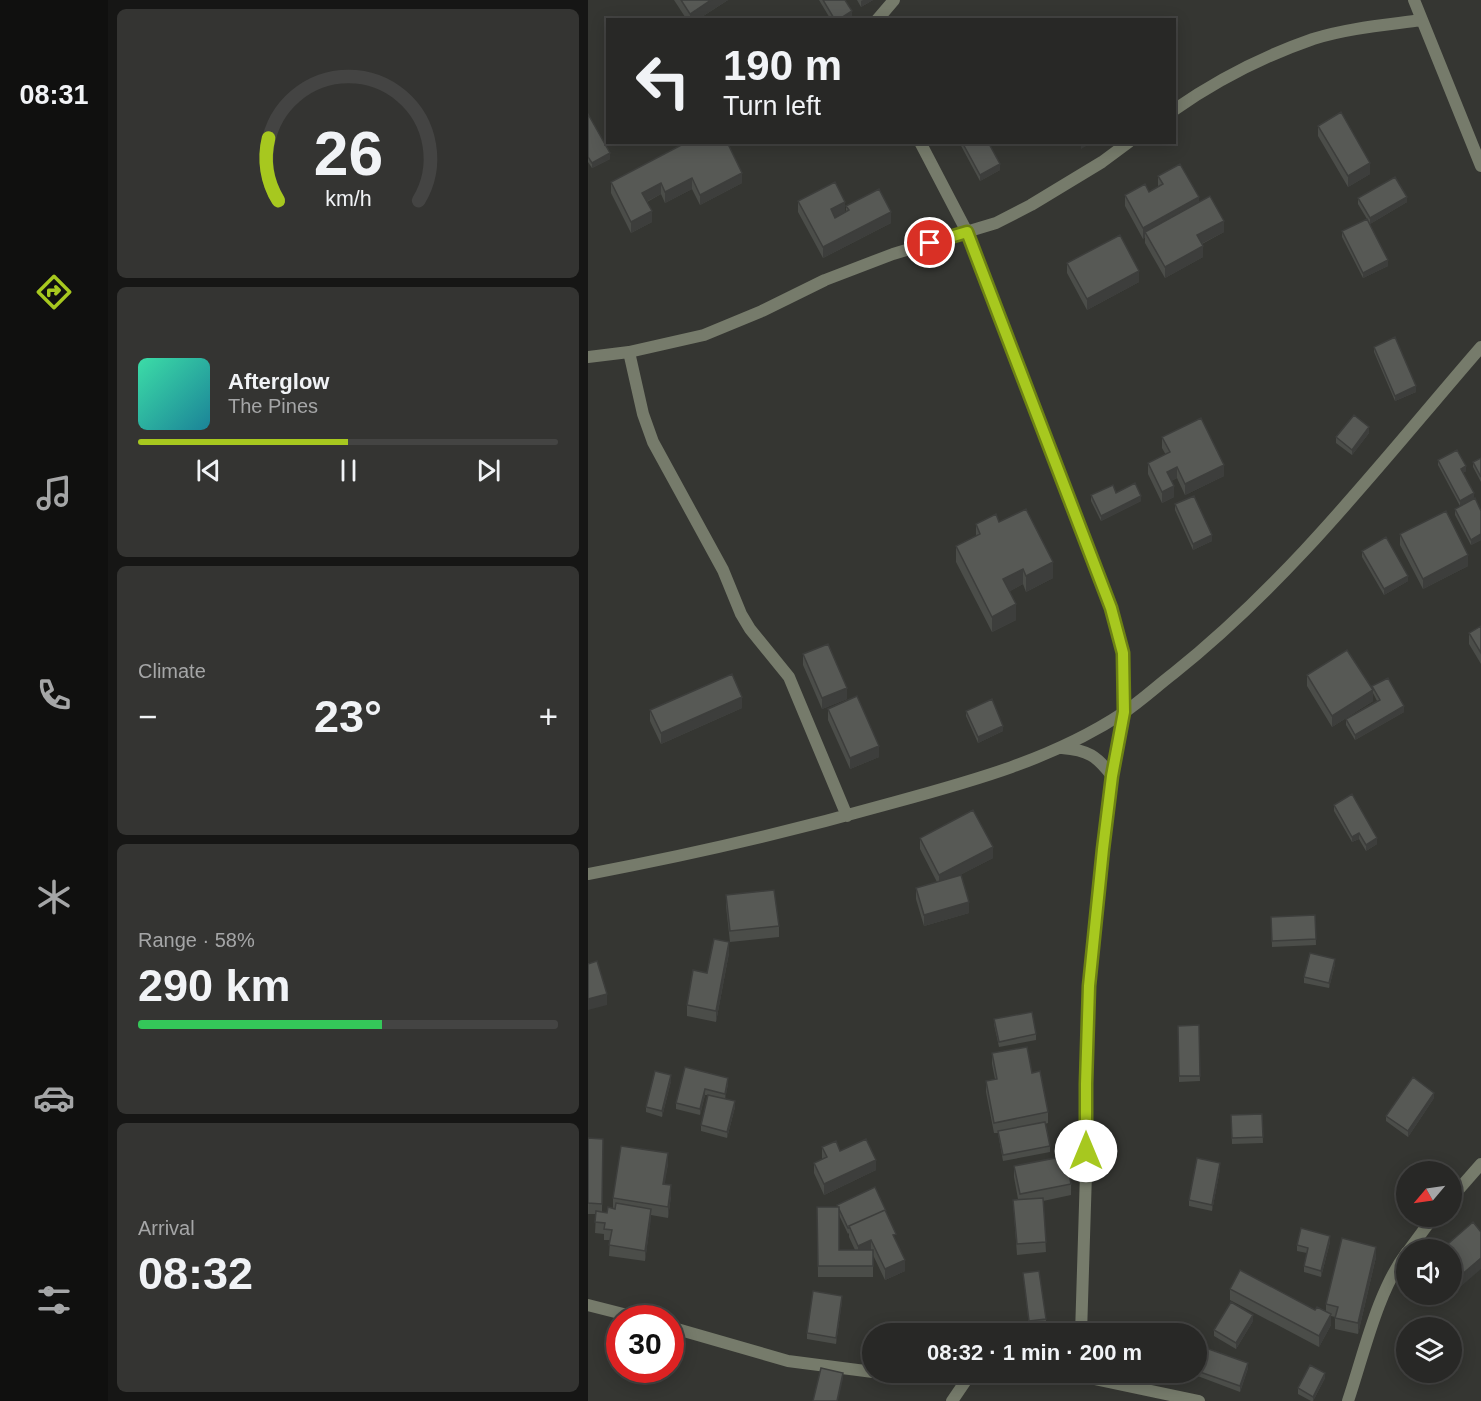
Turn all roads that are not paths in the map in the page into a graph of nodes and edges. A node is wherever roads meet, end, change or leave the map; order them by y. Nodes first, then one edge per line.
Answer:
1 (894, 0) edge
2 (1414, 0) edge
3 (879, 18) edge
4 (1422, 20) junction
5 (1176, 109) edge
6 (921, 144) edge
7 (1126, 144) edge
8 (1481, 166) edge
9 (967, 232) junction
10 (1481, 347) edge
11 (629, 352) junction
12 (588, 357) edge
13 (1124, 712) junction
14 (1061, 748) junction
15 (1112, 776) junction
16 (847, 816) junction
17 (588, 874) edge
18 (1481, 1164) edge
19 (1462, 1186) edge
20 (1396, 1268) edge
21 (588, 1305) edge
22 (606, 1310) edge
23 (1082, 1323) edge
24 (684, 1331) edge
25 (862, 1371) edge
26 (964, 1383) edge
27 (1120, 1383) edge
28 (952, 1401) edge
29 (1199, 1401) edge
30 (1348, 1401) edge

1 - 3 street
2 - 4 street
4 - 5 street
4 - 8 street
6 - 9 street
7 - 9 street
9 - 11 street
9 - 13 street
10 - 13 street
11 - 12 street
11 - 16 street
13 - 14 street
13 - 15 street
14 - 15 street
14 - 16 street
15 - 23 street
16 - 17 street
18 - 19 street
20 - 30 street
21 - 22 street
24 - 25 street
26 - 28 street
27 - 29 street

